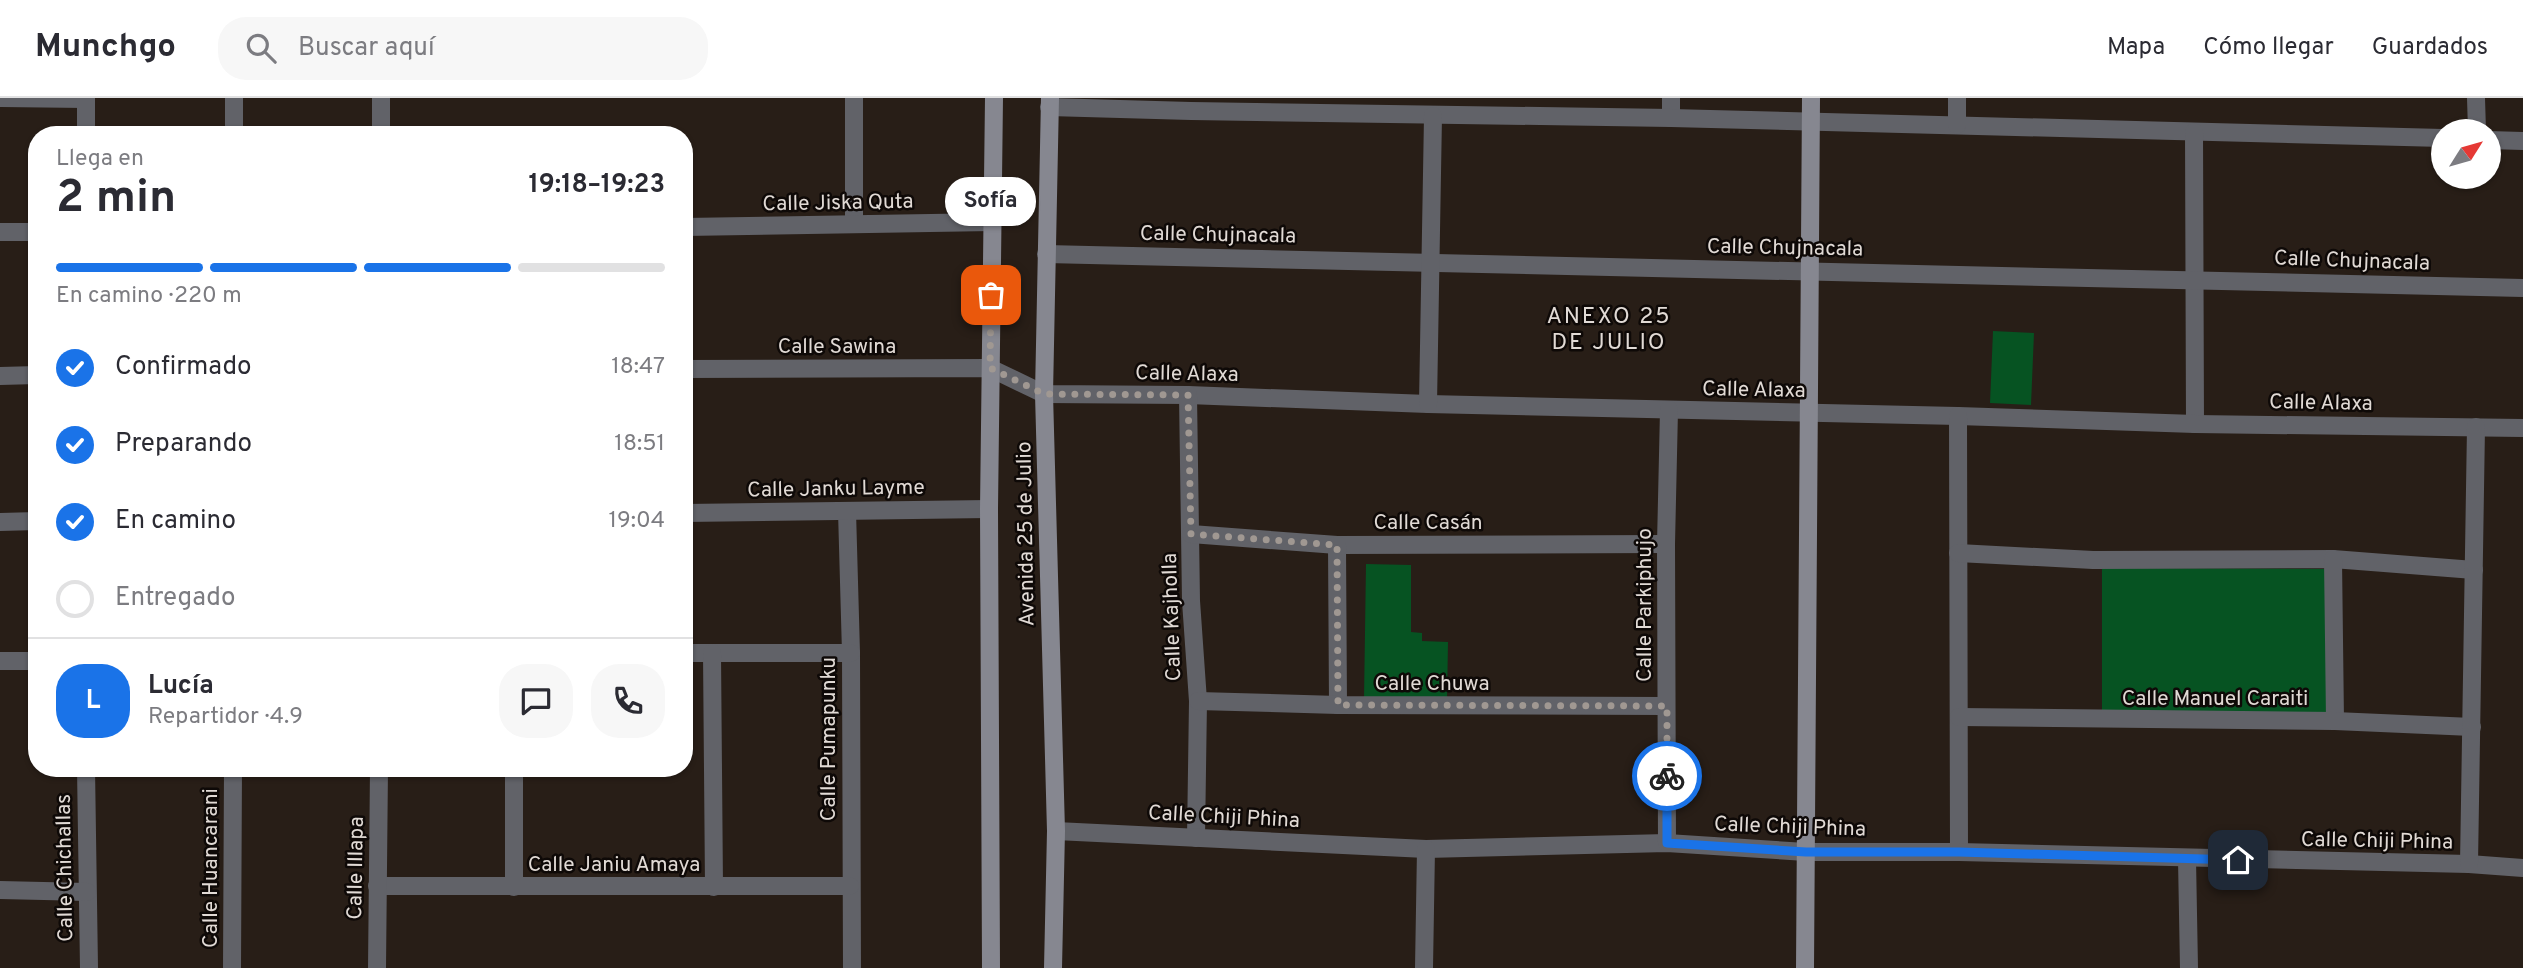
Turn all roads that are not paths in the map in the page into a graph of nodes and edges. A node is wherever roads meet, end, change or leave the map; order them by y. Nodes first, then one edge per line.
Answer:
1 (1, 98) edge
2 (86, 98) edge
3 (234, 98) edge
4 (381, 98) edge
5 (854, 98) edge
6 (994, 98) edge
7 (1671, 98) edge
8 (1811, 98) edge
9 (1957, 98) edge
10 (2476, 98) edge
11 (1050, 102) edge
12 (1192, 105) edge
13 (1433, 116) junction
14 (1671, 118) junction
15 (2477, 119) edge
16 (1811, 122) junction
17 (1957, 125) junction
18 (86, 126) edge
19 (234, 126) edge
20 (382, 126) edge
21 (2194, 132) junction
22 (2431, 138) edge
23 (2501, 141) edge
24 (2523, 142) edge
25 (992, 222) junction
26 (854, 224) junction
27 (693, 227) edge
28 (0, 232) edge
29 (28, 232) edge
30 (1046, 254) junction
31 (1429, 261) junction
32 (1810, 270) junction
33 (2194, 279) junction
34 (2523, 288) edge
35 (990, 368) junction
36 (693, 369) edge
37 (28, 375) edge
38 (0, 376) edge
39 (1044, 394) junction
40 (1188, 395) junction
41 (1428, 404) junction
42 (1669, 410) junction
43 (1810, 413) junction
44 (1958, 416) junction
45 (2194, 424) junction
46 (2476, 427) junction
47 (2523, 428) edge
48 (989, 509) junction
49 (848, 511) junction
50 (693, 513) edge
51 (0, 522) edge
52 (28, 522) edge
53 (1191, 534) junction
54 (1666, 544) junction
55 (1337, 545) junction
56 (1958, 553) junction
57 (2333, 558) junction
58 (2474, 570) junction
59 (693, 653) edge
60 (712, 653) junction
61 (851, 653) junction
62 (0, 661) edge
63 (28, 661) edge
64 (1198, 701) junction
65 (1338, 705) junction
66 (1667, 706) junction
67 (1959, 717) junction
68 (2334, 721) junction
69 (2472, 727) junction
70 (86, 777) edge
71 (233, 777) edge
72 (379, 777) edge
73 (514, 777) edge
74 (1056, 831) junction
75 (1196, 838) junction
76 (1667, 843) junction
77 (1426, 849) junction
78 (1806, 852) junction
79 (1959, 852) junction
80 (2187, 859) junction
81 (2469, 864) junction
82 (2523, 868) edge
83 (850, 886) junction
84 (377, 887) junction
85 (514, 887) junction
86 (714, 887) junction
87 (0, 890) edge
88 (87, 892) junction
89 (89, 968) edge
90 (232, 968) edge
91 (377, 968) edge
92 (852, 968) edge
93 (991, 968) edge
94 (1053, 968) edge
95 (1424, 968) edge
96 (1805, 968) edge
97 (2189, 968) edge

1 - 2 street
2 - 18 street
3 - 19 street
4 - 20 street
5 - 26 street
6 - 25 main road, Avenida 25 de Julio
7 - 14 street
8 - 16 main road
9 - 17 street
10 - 15 street
11 - 12 street
11 - 30 main road, Avenida 25 de Julio
12 - 13 street
13 - 14 street
13 - 31 street
14 - 16 street
16 - 17 street
16 - 32 main road
17 - 21 street
21 - 22 street
21 - 33 street
23 - 24 street
25 - 26 street, Calle Jiska Quta
25 - 35 main road, Avenida 25 de Julio
26 - 27 street, Calle Jiska Quta
28 - 29 street
30 - 31 street, Calle Chujnacala
30 - 39 main road, Avenida 25 de Julio
31 - 32 street, Calle Chujnacala
31 - 41 street
32 - 33 street, Calle Chujnacala
32 - 43 main road
33 - 34 street, Calle Chujnacala
33 - 45 street
35 - 36 street, Calle Sawina
35 - 39 street, Calle Alaxa
35 - 48 main road, Avenida 25 de Julio
37 - 38 street
39 - 40 street, Calle Alaxa
39 - 74 main road, Avenida 25 de Julio
40 - 41 street, Calle Alaxa
40 - 53 street, Calle Kajholla
41 - 42 street, Calle Alaxa
42 - 43 street, Calle Alaxa
42 - 54 street, Calle Parkiphujo
43 - 44 street, Calle Alaxa
43 - 78 main road
44 - 45 street, Calle Alaxa
44 - 56 street
45 - 46 street, Calle Alaxa
46 - 47 street, Calle Alaxa
46 - 58 street
48 - 49 street, Calle Janku Layme
48 - 93 main road, Avenida 25 de Julio
49 - 50 street, Calle Janku Layme
49 - 61 street, Calle Pumapunku
51 - 52 street
53 - 55 street, Calle Casán
53 - 64 street, Calle Kajholla
54 - 55 street, Calle Casán
54 - 66 street, Calle Parkiphujo
55 - 65 street
56 - 57 street
56 - 67 street
57 - 58 street
57 - 68 street
58 - 69 street
59 - 60 street
60 - 61 street
60 - 86 street
61 - 83 street, Calle Pumapunku
62 - 63 street
64 - 65 street, Calle Chuwa
64 - 75 street, Calle Kajholla
65 - 66 street, Calle Chuwa
66 - 76 street, Calle Parkiphujo
67 - 68 street, Calle Manuel Caraiti
67 - 79 street
68 - 69 street, Calle Manuel Caraiti
69 - 81 street
70 - 88 street, Calle Chichallas
71 - 90 street, Calle Huancarani
72 - 84 street, Calle Illapa
73 - 85 street
74 - 75 street, Calle Chiji Phina
74 - 94 main road, Avenida 25 de Julio
75 - 77 street, Calle Chiji Phina
76 - 77 street, Calle Chiji Phina
76 - 78 street, Calle Chiji Phina
77 - 95 street
78 - 79 street, Calle Chiji Phina
78 - 96 main road
79 - 80 street, Calle Chiji Phina
80 - 81 street, Calle Chiji Phina
80 - 97 street
81 - 82 street, Calle Chiji Phina
83 - 86 street, Calle Janiu Amaya
83 - 92 street, Calle Pumapunku
84 - 85 street, Calle Janiu Amaya
84 - 91 street, Calle Illapa
85 - 86 street, Calle Janiu Amaya
87 - 88 street
88 - 89 street, Calle Chichallas

